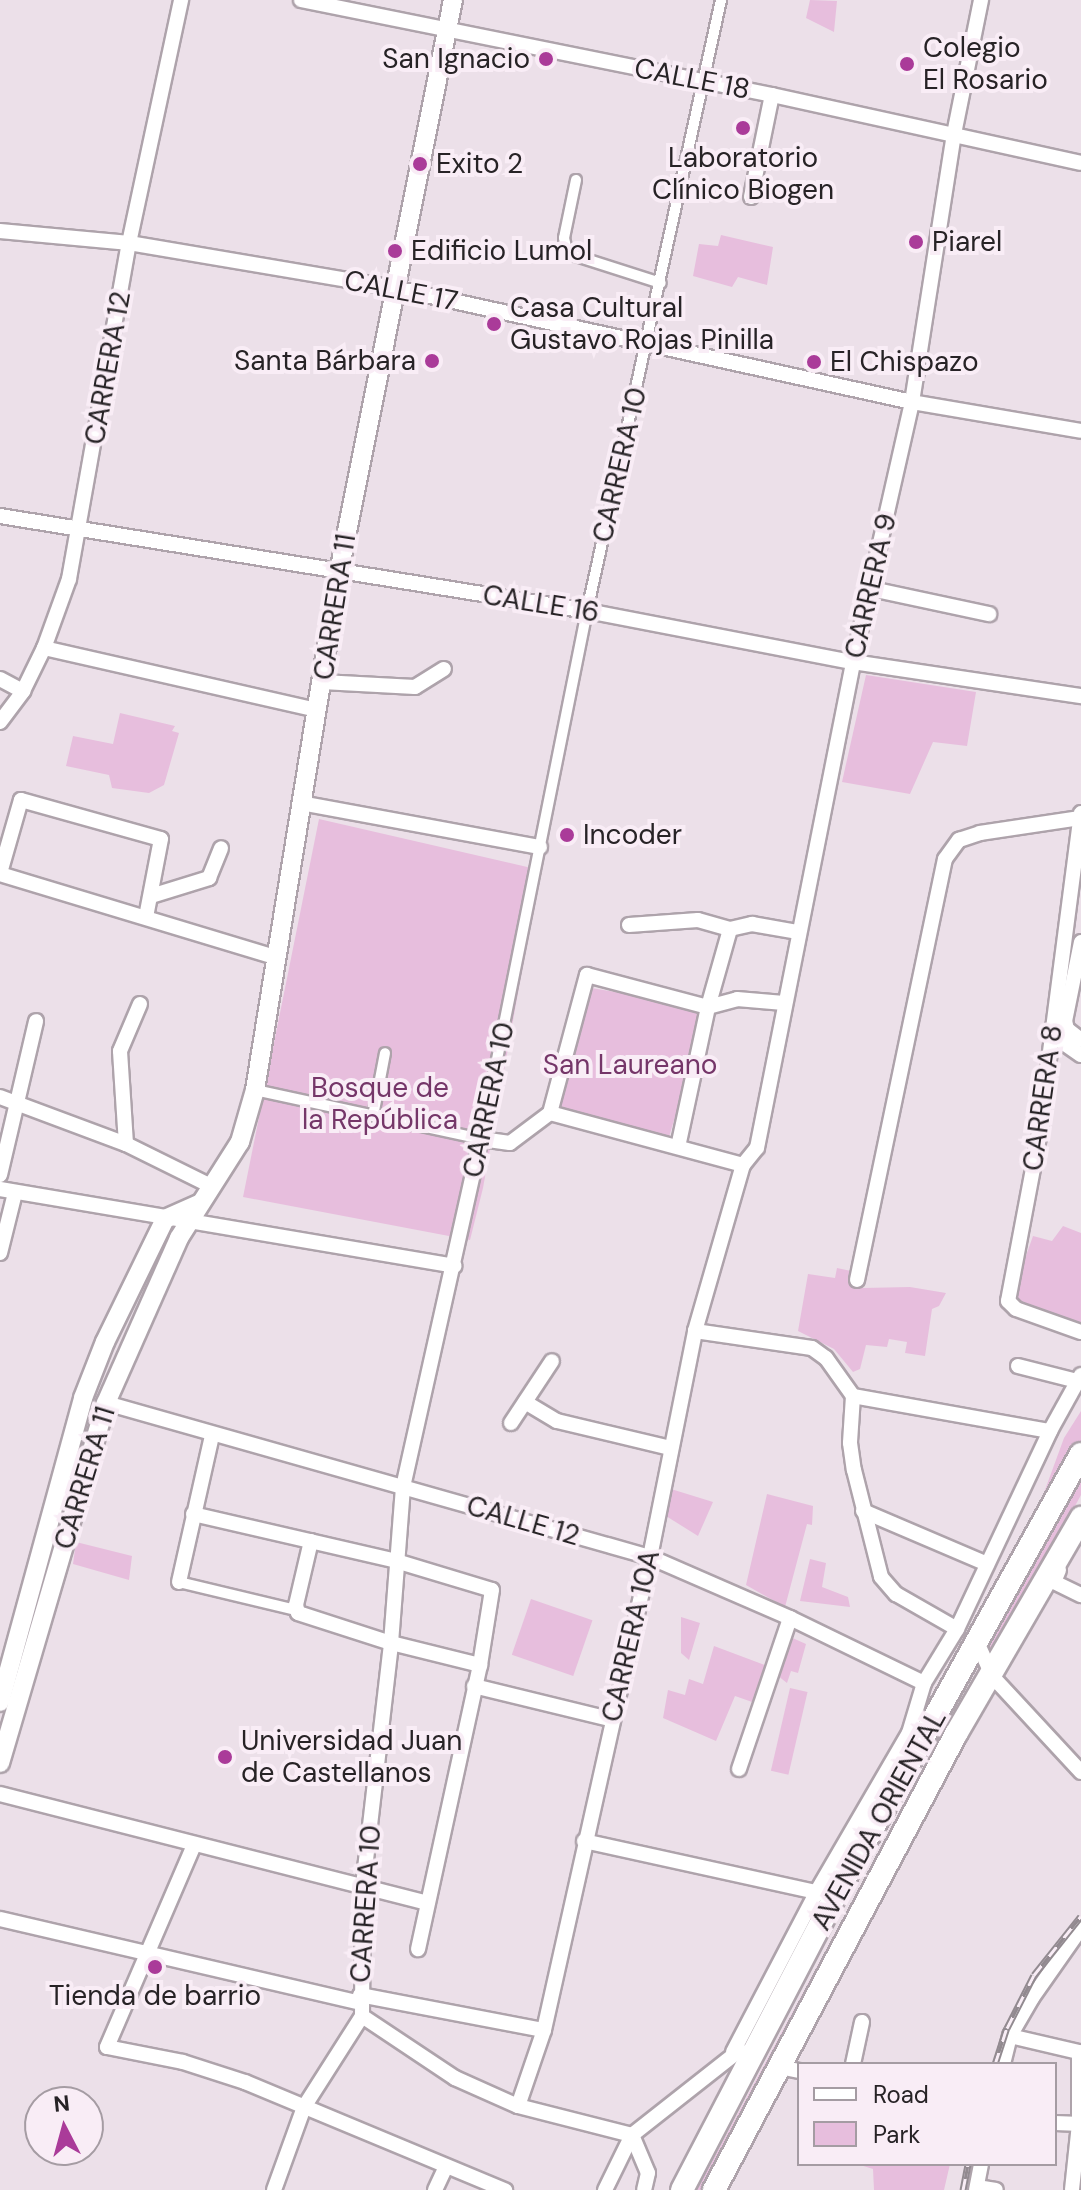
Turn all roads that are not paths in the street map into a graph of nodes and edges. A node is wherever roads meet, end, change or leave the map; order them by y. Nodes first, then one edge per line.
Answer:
1 (181, 0) edge
2 (301, 0) edge
3 (453, 0) edge
4 (721, 0) edge
5 (981, 0) edge
6 (447, 30) junction
7 (702, 81) junction
8 (772, 95) junction
9 (954, 134) junction
10 (1081, 163) edge
11 (576, 180) dead end
12 (751, 197) dead end
13 (0, 231) edge
14 (129, 243) junction
15 (661, 283) junction
16 (394, 288) junction
17 (648, 342) junction
18 (912, 402) junction
19 (1081, 431) edge
20 (0, 516) edge
21 (80, 527) junction
22 (339, 572) junction
23 (872, 589) junction
24 (587, 611) junction
25 (989, 614) dead end
26 (44, 648) junction
27 (853, 662) junction
28 (444, 669) dead end
29 (0, 679) edge
30 (322, 682) junction
31 (23, 691) junction
32 (1081, 696) edge
33 (318, 710) junction
34 (0, 722) edge
35 (300, 803) junction
36 (1080, 816) edge
37 (1080, 844) edge
38 (540, 847) junction
39 (221, 848) dead end
40 (0, 873) edge
41 (151, 896) junction
42 (146, 917) junction
43 (629, 925) dead end
44 (730, 929) junction
45 (798, 932) junction
46 (1081, 942) edge
47 (275, 957) junction
48 (784, 1003) junction
49 (140, 1004) dead end
50 (708, 1007) junction
51 (36, 1021) dead end
52 (1059, 1032) junction
53 (1081, 1040) edge
54 (385, 1053) dead end
55 (1081, 1055) edge
56 (255, 1090) junction
57 (0, 1097) edge
58 (18, 1104) junction
59 (550, 1113) junction
60 (373, 1116) junction
61 (481, 1139) junction
62 (126, 1144) junction
63 (678, 1147) junction
64 (743, 1165) junction
65 (0, 1175) edge
66 (213, 1187) junction
67 (7, 1191) edge
68 (199, 1204) junction
69 (165, 1219) junction
70 (187, 1223) junction
71 (0, 1253) edge
72 (455, 1266) junction
73 (857, 1280) dead end
74 (695, 1331) junction
75 (1081, 1332) edge
76 (552, 1361) dead end
77 (1018, 1366) dead end
78 (1079, 1378) edge
79 (853, 1396) junction
80 (525, 1402) junction
81 (106, 1403) junction
82 (511, 1423) dead end
83 (1050, 1431) junction
84 (212, 1435) junction
85 (670, 1448) junction
86 (1081, 1454) edge
87 (403, 1487) junction
88 (863, 1511) junction
89 (193, 1514) junction
90 (1081, 1518) edge
91 (311, 1541) junction
92 (1064, 1549) junction
93 (650, 1557) junction
94 (396, 1561) junction
95 (987, 1564) junction
96 (179, 1582) joint
97 (1081, 1595) edge
98 (296, 1610) junction
99 (790, 1618) junction
100 (957, 1629) junction
101 (391, 1643) junction
102 (978, 1644) junction
103 (480, 1665) junction
104 (992, 1676) junction
105 (924, 1683) junction
106 (474, 1686) junction
107 (0, 1702) edge
108 (613, 1720) junction
109 (0, 1763) edge
110 (739, 1769) dead end
111 (1081, 1772) edge
112 (0, 1794) edge
113 (584, 1841) junction
114 (194, 1845) junction
115 (363, 1886) junction
116 (826, 1894) junction
117 (427, 1903) junction
118 (0, 1919) edge
119 (1081, 1928) edge
120 (418, 1949) dead end
121 (147, 1952) junction
122 (361, 2005) junction
123 (862, 2022) dead end
124 (544, 2030) junction
125 (1010, 2036) junction
126 (756, 2044) junction
127 (733, 2052) junction
128 (853, 2062) edge
129 (1004, 2062) edge
130 (789, 2069) edge
131 (518, 2106) junction
132 (304, 2107) junction
133 (1057, 2123) edge
134 (1080, 2124) edge
135 (632, 2135) junction
136 (446, 2166) junction
137 (981, 2166) edge
138 (977, 2189) edge
139 (274, 2190) edge
140 (435, 2190) edge
141 (505, 2190) edge
142 (605, 2190) edge
143 (644, 2190) edge
144 (682, 2190) edge
145 (714, 2190) edge
146 (996, 2190) edge
147 (1072, 2190) edge

1 - 14 street, CARRERA 12
2 - 6 street, CALLE 18
3 - 6 main road, CARRERA 11
4 - 7 street, CARRERA 10
5 - 9 street, CARRERA 9
6 - 7 street, CALLE 18
6 - 16 main road, CARRERA 11
7 - 8 street, CALLE 18
7 - 15 street, CARRERA 10
8 - 9 street, CALLE 18
8 - 12 street
9 - 10 street, CALLE 18
9 - 18 street, CARRERA 9
11 - 15 street
13 - 14 street, CALLE 17
14 - 16 street, CALLE 17
14 - 21 street, CARRERA 12
15 - 17 street, CARRERA 10
16 - 17 street, CALLE 17
16 - 22 main road, CARRERA 11
17 - 18 street, CALLE 17
17 - 24 street, CARRERA 10
18 - 19 street, CALLE 17
18 - 23 street, CARRERA 9
20 - 21 street, CALLE 16
21 - 22 street, CALLE 16
21 - 26 street, CARRERA 12
22 - 24 street, CALLE 16
22 - 30 main road, CARRERA 11
23 - 25 street
23 - 27 street, CARRERA 9
24 - 27 street, CALLE 16
24 - 38 street, CARRERA 10
26 - 31 street, CARRERA 12
26 - 33 street
27 - 32 street, CALLE 16
27 - 45 street, CARRERA 9
28 - 30 street
29 - 31 street
30 - 33 main road, CARRERA 11
31 - 34 street, CARRERA 12
33 - 35 main road, CARRERA 11
35 - 38 street
35 - 47 main road, CARRERA 11
36 - 37 street, CARRERA 8
36 - 73 street
37 - 52 street, CARRERA 8
38 - 61 street, CARRERA 10
39 - 41 street
40 - 41 street
40 - 42 street
41 - 42 street
42 - 47 street
43 - 44 street
44 - 45 street
44 - 50 street
45 - 48 street, CARRERA 9
46 - 52 street
47 - 56 main road, CARRERA 11
48 - 50 street
48 - 64 street, CARRERA 9
49 - 62 street
50 - 59 street
50 - 63 street
51 - 58 street
52 - 53 street
52 - 55 street
52 - 75 street, CARRERA 8
54 - 60 street
56 - 60 street
56 - 66 main road, CARRERA 11
57 - 58 street
58 - 62 street
58 - 65 street
59 - 61 street
59 - 63 street
60 - 61 street
61 - 72 street, CARRERA 10
62 - 66 street
63 - 64 street
64 - 74 street, CARRERA 10A
66 - 68 main road, CARRERA 11
67 - 69 street
67 - 71 street
68 - 69 main road, CARRERA 11
68 - 70 main road, CARRERA 11
69 - 70 street
69 - 107 main road, CARRERA 11
70 - 72 street
70 - 81 main road, CARRERA 11
72 - 87 street, CARRERA 10
74 - 79 street
74 - 85 street, CARRERA 10A
76 - 80 street
77 - 78 street
78 - 83 street, AVENIDA ORIENTAL
79 - 83 street
79 - 88 street
80 - 82 street
80 - 85 street
81 - 84 street, CALLE 12
81 - 109 main road, CARRERA 11
83 - 95 street, AVENIDA ORIENTAL
84 - 87 street, CALLE 12
84 - 89 street
85 - 93 street, CARRERA 10A
86 - 102 main road, AVENIDA ORIENTAL
87 - 93 street, CALLE 12
87 - 94 street, CARRERA 10
88 - 95 street
88 - 100 street
89 - 91 street
89 - 96 street
90 - 92 main road, AVENIDA ORIENTAL
91 - 94 street
91 - 98 street
92 - 97 street
92 - 104 main road, AVENIDA ORIENTAL
93 - 99 street, CALLE 12
93 - 108 street, CARRERA 10A
94 - 101 street, CARRERA 10
94 - 103 street
95 - 100 street, AVENIDA ORIENTAL
96 - 98 street
98 - 101 street
99 - 105 street, CALLE 12
99 - 110 street
100 - 105 street, AVENIDA ORIENTAL
101 - 103 street
101 - 115 street, CARRERA 10
102 - 104 street
102 - 116 main road, AVENIDA ORIENTAL
103 - 106 street
104 - 111 street
104 - 130 main road, AVENIDA ORIENTAL
105 - 116 street, AVENIDA ORIENTAL
106 - 108 street
106 - 117 street
108 - 113 street, CARRERA 10A
112 - 114 street
113 - 116 street
113 - 124 street, CARRERA 10A
114 - 115 street
114 - 121 street
115 - 117 street
115 - 122 street, CARRERA 10
116 - 126 main road, AVENIDA ORIENTAL
116 - 127 street, AVENIDA ORIENTAL
117 - 120 street
118 - 121 street
119 - 125 street
121 - 122 street
121 - 132 street
122 - 124 street
122 - 131 street
122 - 132 street, CARRERA 10
123 - 128 street
124 - 131 street, CARRERA 10A
125 - 129 street
125 - 134 street
126 - 127 street
126 - 144 main road, AVENIDA ORIENTAL
127 - 135 street
130 - 145 main road, AVENIDA ORIENTAL
131 - 135 street
132 - 136 street
132 - 139 street, CARRERA 10
133 - 134 street
134 - 147 street
135 - 142 street
135 - 143 street
136 - 140 street
136 - 141 street
137 - 138 street
138 - 146 street

